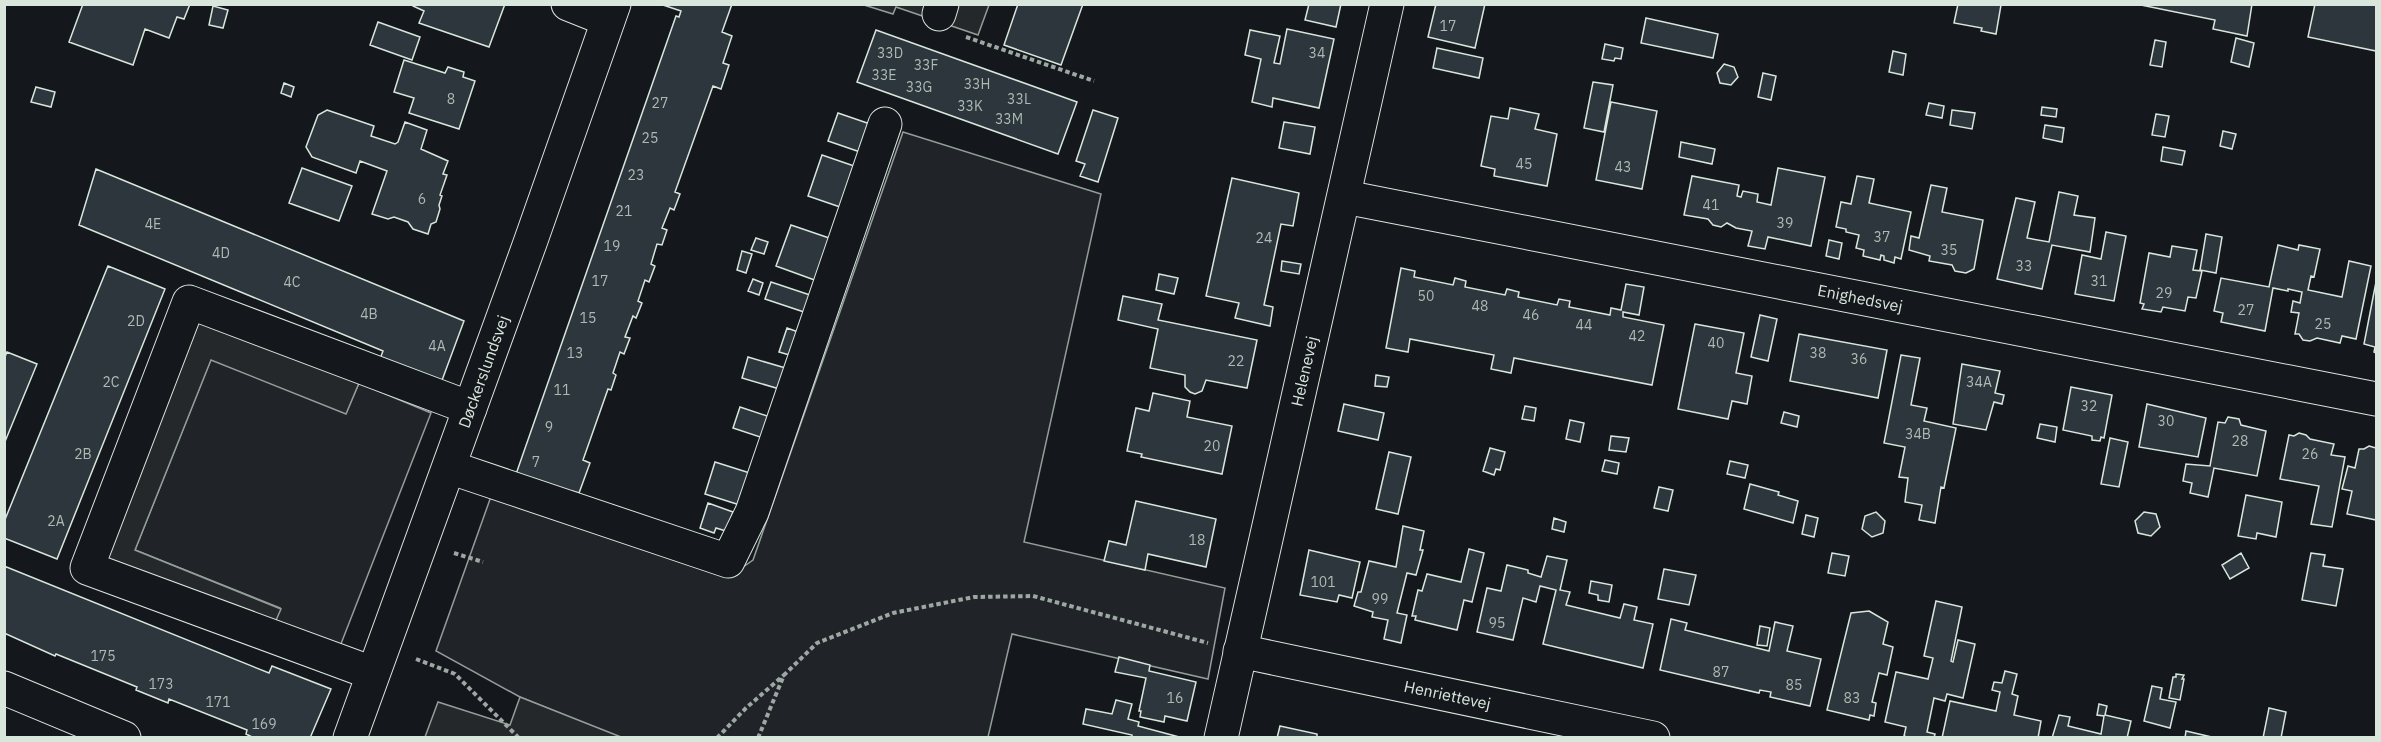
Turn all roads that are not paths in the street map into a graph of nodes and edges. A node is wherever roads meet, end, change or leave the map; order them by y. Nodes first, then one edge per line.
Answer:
1 (568, 4) edge
2 (1387, 4) edge
3 (611, 12) edge
4 (885, 124) dead end
5 (1345, 196) junction
6 (2376, 399) edge
7 (470, 408) junction
8 (449, 467) junction
9 (1240, 651) junction
10 (372, 673) junction
11 (4, 688) edge
12 (124, 738) edge
13 (350, 738) edge
14 (1221, 738) edge
15 (1653, 738) edge

1 - 3 street
2 - 5 street, Helenevej
3 - 7 street, Døckerslundsvej
4 - 8 street
5 - 6 street, Enighedsvej
5 - 9 street, Helenevej
7 - 8 street, Døckerslundsvej
7 - 10 street
8 - 10 street, Døckerslundsvej
9 - 14 street, Helenevej
9 - 15 street, Henriettevej
10 - 13 street, Døckerslundsvej
11 - 12 street

